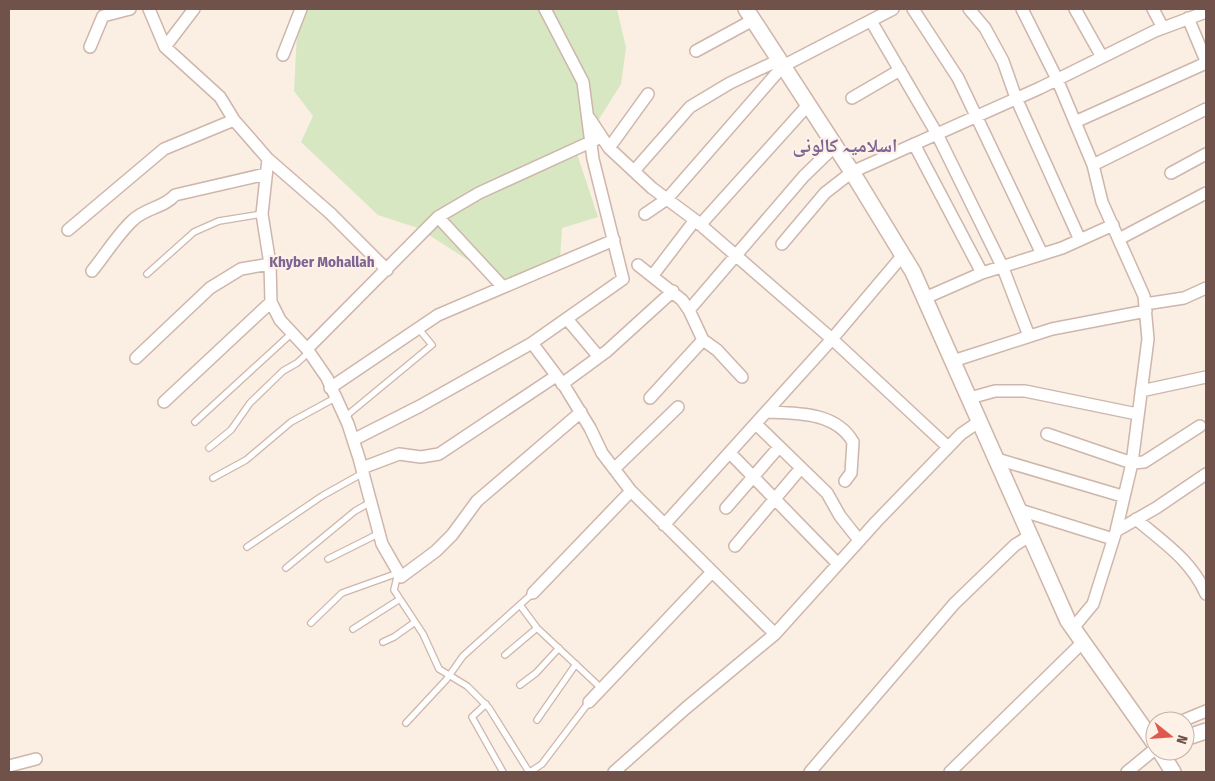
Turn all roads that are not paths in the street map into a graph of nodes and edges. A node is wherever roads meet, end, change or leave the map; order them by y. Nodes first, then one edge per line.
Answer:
1 (130, 9) edge
2 (149, 9) edge
3 (194, 9) edge
4 (301, 9) edge
5 (545, 9) edge
6 (893, 9) edge
7 (913, 9) edge
8 (969, 9) edge
9 (1022, 9) edge
10 (1075, 9) edge
11 (1153, 9) edge
12 (1206, 11) edge
13 (750, 14) edge
14 (1188, 18) junction
15 (870, 20) junction
16 (1163, 28) junction
17 (90, 47) dead end
18 (165, 48) junction
19 (696, 51) dead end
20 (283, 55) dead end
21 (1102, 57) junction
22 (1206, 62) edge
23 (781, 63) junction
24 (900, 70) junction
25 (1057, 79) junction
26 (648, 94) dead end
27 (852, 98) dead end
28 (1016, 98) junction
29 (808, 105) junction
30 (1206, 109) edge
31 (978, 115) junction
32 (234, 120) junction
33 (1075, 122) junction
34 (937, 134) junction
35 (596, 139) junction
36 (914, 144) junction
37 (835, 146) junction
38 (609, 148) junction
39 (1206, 154) edge
40 (268, 159) junction
41 (1093, 165) junction
42 (634, 172) junction
43 (852, 172) junction
44 (1170, 172) dead end
45 (266, 174) junction
46 (1206, 193) edge
47 (667, 199) junction
48 (262, 214) junction
49 (646, 214) dead end
50 (438, 218) junction
51 (698, 223) junction
52 (1113, 225) junction
53 (68, 230) dead end
54 (1119, 239) junction
55 (614, 240) junction
56 (1080, 240) junction
57 (782, 244) dead end
58 (903, 254) junction
59 (1042, 254) junction
60 (736, 257) junction
61 (270, 264) junction
62 (638, 265) dead end
63 (1003, 268) junction
64 (92, 270) dead end
65 (387, 270) junction
66 (147, 274) dead end
67 (982, 274) junction
68 (653, 275) junction
69 (502, 286) junction
70 (1206, 288) edge
71 (673, 291) junction
72 (925, 298) junction
73 (271, 302) junction
74 (1146, 308) junction
75 (690, 310) junction
76 (567, 319) junction
77 (418, 328) junction
78 (292, 333) junction
79 (1029, 336) junction
80 (832, 339) junction
81 (703, 340) junction
82 (532, 343) junction
83 (308, 350) junction
84 (599, 357) junction
85 (136, 358) dead end
86 (953, 361) junction
87 (742, 377) dead end
88 (1206, 378) edge
89 (559, 380) junction
90 (1141, 391) junction
91 (332, 393) junction
92 (650, 398) dead end
93 (970, 398) junction
94 (164, 402) dead end
95 (678, 407) dead end
96 (581, 412) junction
97 (767, 412) junction
98 (1137, 414) junction
99 (344, 418) junction
100 (980, 421) junction
101 (195, 422) dead end
102 (756, 424) junction
103 (1200, 426) dead end
104 (1047, 434) dead end
105 (353, 440) junction
106 (780, 447) junction
107 (948, 447) junction
108 (209, 448) dead end
109 (730, 453) junction
110 (997, 459) junction
111 (1132, 463) junction
112 (801, 468) junction
113 (614, 469) junction
114 (362, 471) junction
115 (1206, 474) edge
116 (752, 476) junction
117 (213, 478) dead end
118 (845, 481) dead end
119 (631, 491) junction
120 (1122, 496) junction
121 (775, 499) junction
122 (371, 502) junction
123 (726, 508) dead end
124 (1020, 510) junction
125 (1136, 519) junction
126 (664, 525) junction
127 (380, 533) junction
128 (1031, 535) junction
129 (1114, 535) junction
130 (859, 540) junction
131 (735, 546) dead end
132 (247, 547) dead end
133 (328, 559) dead end
134 (838, 564) junction
135 (286, 568) dead end
136 (712, 572) junction
137 (398, 574) junction
138 (534, 593) joint
139 (1206, 594) edge
140 (400, 599) junction
141 (520, 606) junction
142 (415, 622) junction
143 (311, 623) dead end
144 (537, 628) junction
145 (1073, 628) junction
146 (353, 629) dead end
147 (775, 634) junction
148 (383, 642) dead end
149 (1082, 642) junction
150 (559, 648) junction
151 (505, 655) dead end
152 (576, 664) junction
153 (450, 675) junction
154 (520, 685) dead end
155 (602, 689) junction
156 (589, 702) joint
157 (486, 704) junction
158 (537, 720) dead end
159 (406, 722) dead end
160 (1145, 730) edge
161 (1145, 754) edge
162 (36, 759) dead end
163 (1165, 761) edge
164 (9, 766) edge
165 (503, 772) edge
166 (530, 772) edge
167 (614, 772) edge
168 (810, 772) edge
169 (950, 772) edge
170 (1127, 772) edge
171 (1172, 772) edge

1 - 17 street
2 - 18 street
3 - 18 street
4 - 20 street
5 - 35 street
6 - 15 street
7 - 31 street
8 - 28 street
9 - 25 street
10 - 21 street
11 - 16 street
12 - 14 street
13 - 19 street
13 - 23 street
14 - 16 street
14 - 22 street
15 - 23 street
15 - 24 street
16 - 21 street
18 - 32 street
21 - 25 street
22 - 33 street
23 - 29 street
23 - 42 street
23 - 47 street
24 - 27 street
24 - 34 street
25 - 28 street
25 - 33 street
26 - 38 street
28 - 31 street
28 - 56 street
29 - 37 street
29 - 51 street
30 - 41 street
31 - 34 street
31 - 59 street
32 - 40 street
32 - 53 street
33 - 41 street
34 - 36 street
34 - 63 street
35 - 38 street
35 - 50 street
35 - 55 street
36 - 43 street
36 - 67 street
37 - 43 street
37 - 60 street
38 - 42 street
39 - 44 street
40 - 45 street
40 - 65 street
41 - 52 street
42 - 47 street
43 - 57 street
43 - 58 street
45 - 48 street
45 - 64 street
46 - 54 street
47 - 49 street
47 - 51 street
48 - 61 street
48 - 66 lane
50 - 65 street
50 - 69 street
51 - 60 street
51 - 68 street
52 - 54 street
52 - 56 street
54 - 74 street
55 - 69 street
55 - 76 street
56 - 59 street
58 - 72 street
58 - 80 street
59 - 63 street
60 - 75 street
60 - 80 street
61 - 73 street
61 - 85 street
62 - 68 street
63 - 67 street
63 - 79 street
65 - 83 street
67 - 72 street
68 - 71 street
69 - 77 street
70 - 74 street
71 - 75 street
71 - 84 street
72 - 86 street
73 - 78 street
73 - 94 street
74 - 79 street
74 - 90 street
75 - 81 street
76 - 82 street
76 - 84 street
77 - 91 street
77 - 99 lane
78 - 83 street
78 - 101 lane
79 - 86 street
80 - 97 street
80 - 107 street
81 - 87 street
81 - 92 street
82 - 89 street
82 - 105 street
83 - 91 street
83 - 108 lane
84 - 89 street
86 - 93 street
88 - 90 street
89 - 96 street
89 - 114 street
90 - 98 street
91 - 99 street
91 - 117 lane
93 - 98 street
93 - 100 street
95 - 113 street
96 - 113 street
96 - 137 street
97 - 102 street
97 - 118 street
98 - 111 street
99 - 105 street
100 - 107 street
100 - 110 street
102 - 106 street
102 - 109 street
103 - 111 street
104 - 111 street
105 - 114 street
106 - 112 street
106 - 116 street
107 - 130 street
109 - 116 street
109 - 126 street
110 - 120 street
110 - 124 street
111 - 120 street
112 - 121 street
112 - 130 street
113 - 119 street
114 - 122 street
114 - 132 lane
115 - 125 street
116 - 121 street
116 - 123 street
119 - 126 street
119 - 138 street
120 - 129 street
121 - 131 street
121 - 134 street
122 - 127 street
122 - 135 lane
124 - 128 street
124 - 129 street
125 - 129 street
125 - 139 street
126 - 136 street
127 - 133 lane
127 - 137 street
128 - 145 street
128 - 168 street
129 - 145 street
130 - 134 street
134 - 147 street
136 - 147 street
136 - 155 street
137 - 140 lane
137 - 143 lane
138 - 141 lane
140 - 142 lane
140 - 146 lane
141 - 144 lane
141 - 153 lane
142 - 148 lane
142 - 153 lane
144 - 150 lane
144 - 151 lane
145 - 149 street
147 - 167 street
149 - 160 street
149 - 169 street
150 - 152 lane
150 - 154 lane
152 - 155 lane
152 - 158 lane
153 - 157 lane
153 - 159 lane
155 - 156 street
156 - 166 lane
157 - 165 lane
157 - 166 lane
161 - 170 street
162 - 164 street
163 - 171 street

